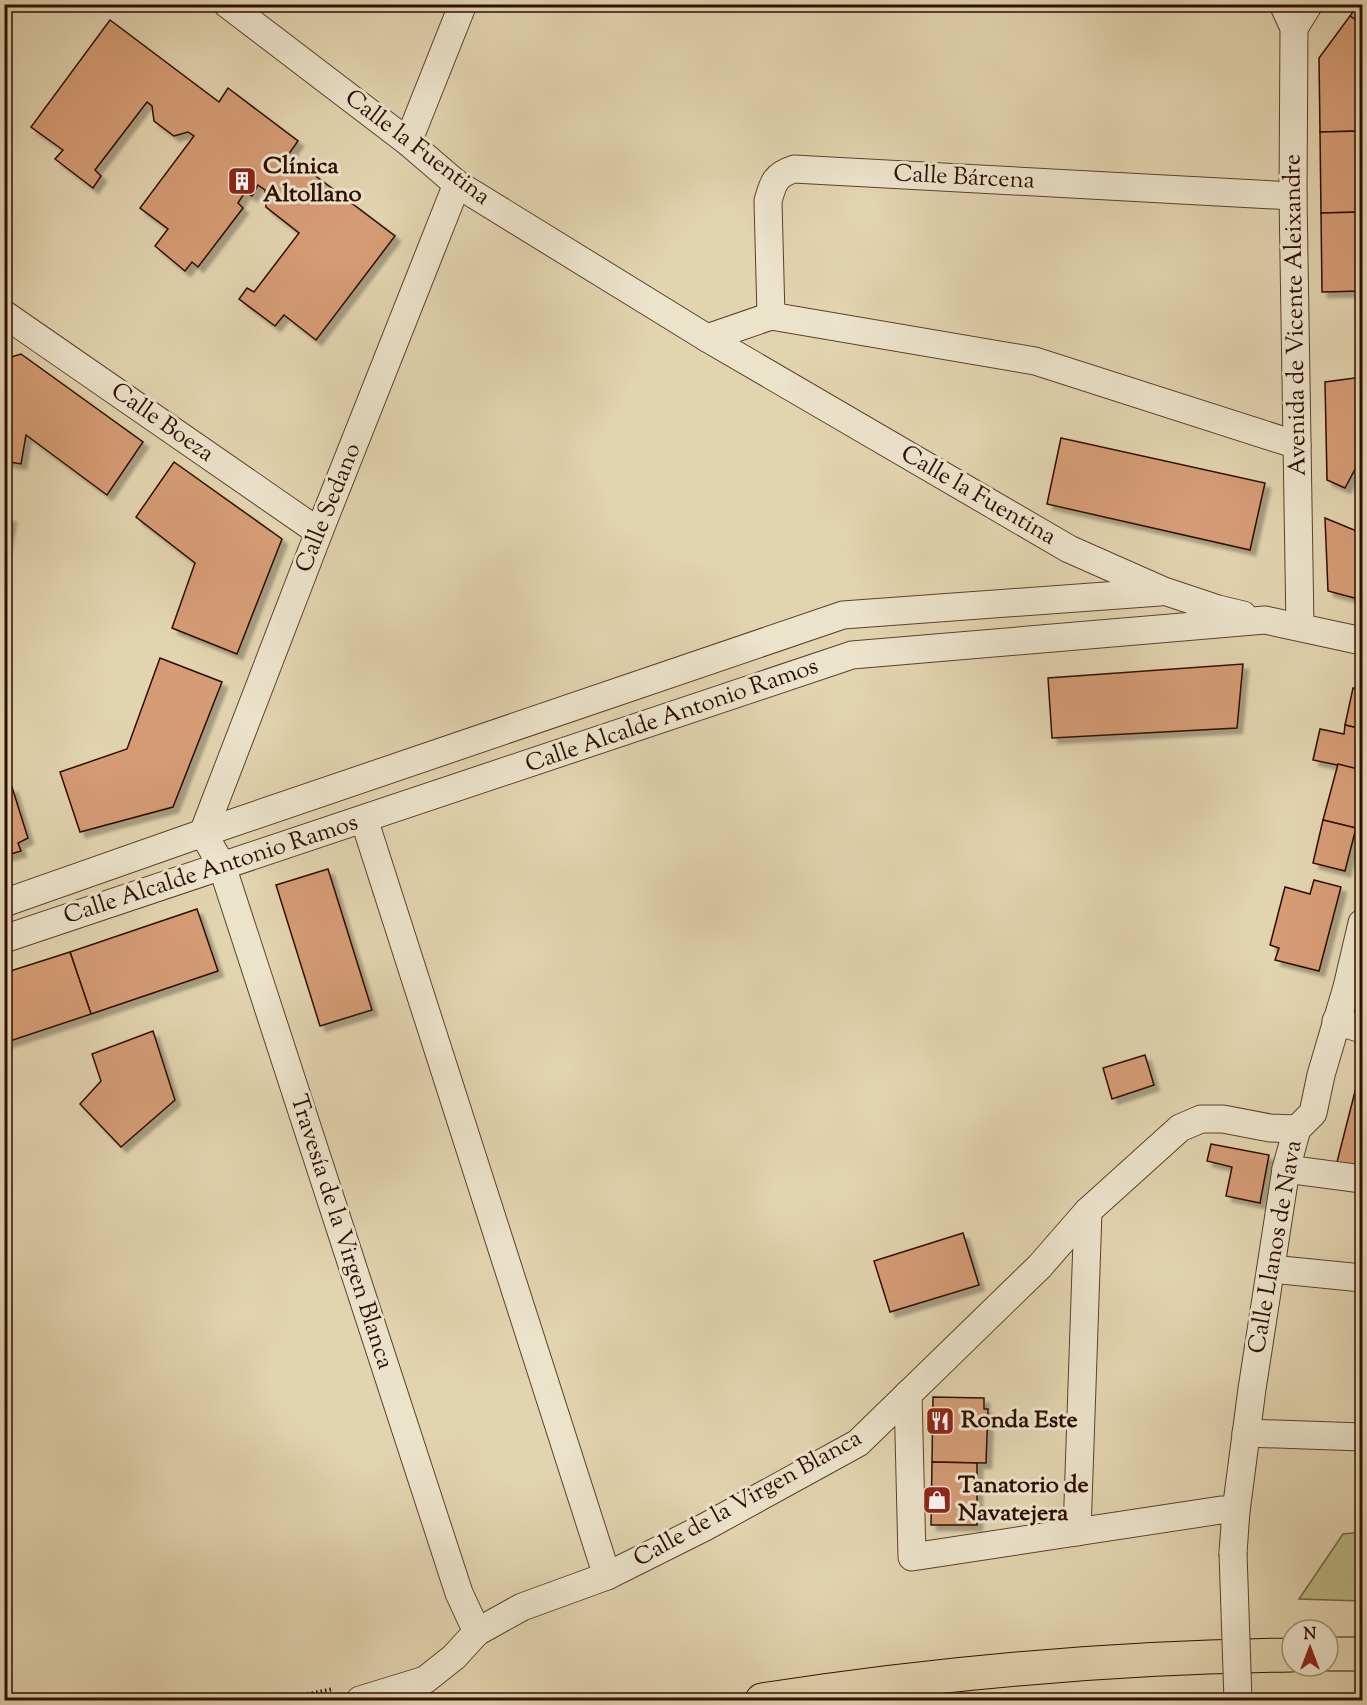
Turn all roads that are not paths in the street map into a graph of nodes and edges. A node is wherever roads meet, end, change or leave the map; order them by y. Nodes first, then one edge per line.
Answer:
1 (227, 4) edge
2 (463, 4) edge
3 (1309, 4) edge
4 (1289, 16) edge
5 (408, 142) junction
6 (457, 184) junction
7 (1293, 196) junction
8 (4, 314) edge
9 (771, 316) junction
10 (707, 338) junction
11 (1297, 445) junction
12 (319, 532) junction
13 (1164, 591) junction
14 (1265, 620) junction
15 (1300, 627) junction
16 (1362, 641) edge
17 (364, 819) junction
18 (203, 833) junction
19 (222, 866) junction
20 (4, 903) edge
21 (1362, 923) edge
22 (4, 939) edge
23 (1336, 1021) junction
24 (1362, 1029) edge
25 (1297, 1129) junction
26 (1286, 1169) junction
27 (1362, 1179) edge
28 (1088, 1211) junction
29 (1271, 1269) junction
30 (1362, 1278) edge
31 (908, 1394) junction
32 (1246, 1433) junction
33 (1362, 1437) edge
34 (1236, 1511) junction
35 (1077, 1532) junction
36 (607, 1576) junction
37 (477, 1632) junction
38 (1340, 1654) edge
39 (1362, 1654) edge
40 (1280, 1655) edge
41 (366, 1699) edge
42 (762, 1701) edge
43 (1238, 1701) edge

1 - 5 street, Calle la Fuentina
2 - 5 street
3 - 4 street
4 - 7 street, Avenida de Vicente Aleixandre
5 - 6 street, Calle la Fuentina
6 - 10 street, Calle la Fuentina
6 - 12 street, Calle Sedano
7 - 9 street, Calle Bárcena
7 - 11 street, Avenida de Vicente Aleixandre
8 - 12 street, Calle Boeza
9 - 10 street
9 - 11 street
10 - 13 street, Calle la Fuentina
11 - 15 street, Avenida de Vicente Aleixandre
12 - 18 street, Calle Sedano
13 - 14 street, Calle la Fuentina
13 - 18 street, Calle Alcalde Antonio Ramos
14 - 15 street, Calle Alcalde Antonio Ramos
14 - 17 street, Calle Alcalde Antonio Ramos
15 - 16 street, Calle Alcalde Antonio Ramos
17 - 19 street, Calle Alcalde Antonio Ramos
17 - 36 street
18 - 19 street, Travesía de la Virgen Blanca
18 - 20 street, Calle Alcalde Antonio Ramos
19 - 22 street, Calle Alcalde Antonio Ramos
19 - 37 street, Travesía de la Virgen Blanca
21 - 23 street, Calle Llanos de Nava
23 - 24 street
23 - 25 street, Calle Llanos de Nava
25 - 26 street, Calle Llanos de Nava
25 - 28 street, Calle de la Virgen Blanca
26 - 27 street
26 - 29 street, Calle Llanos de Nava
28 - 31 street, Calle de la Virgen Blanca
28 - 35 street
29 - 30 street
29 - 32 street, Calle Llanos de Nava
31 - 35 street
31 - 36 street, Calle de la Virgen Blanca
32 - 33 street
32 - 34 street, Calle Llanos de Nava
34 - 35 street
34 - 43 street, Calle Llanos de Nava, bridge
36 - 37 street, Calle de la Virgen Blanca
37 - 41 street, Calle de la Virgen Blanca
38 - 39 highway
40 - 42 highway

